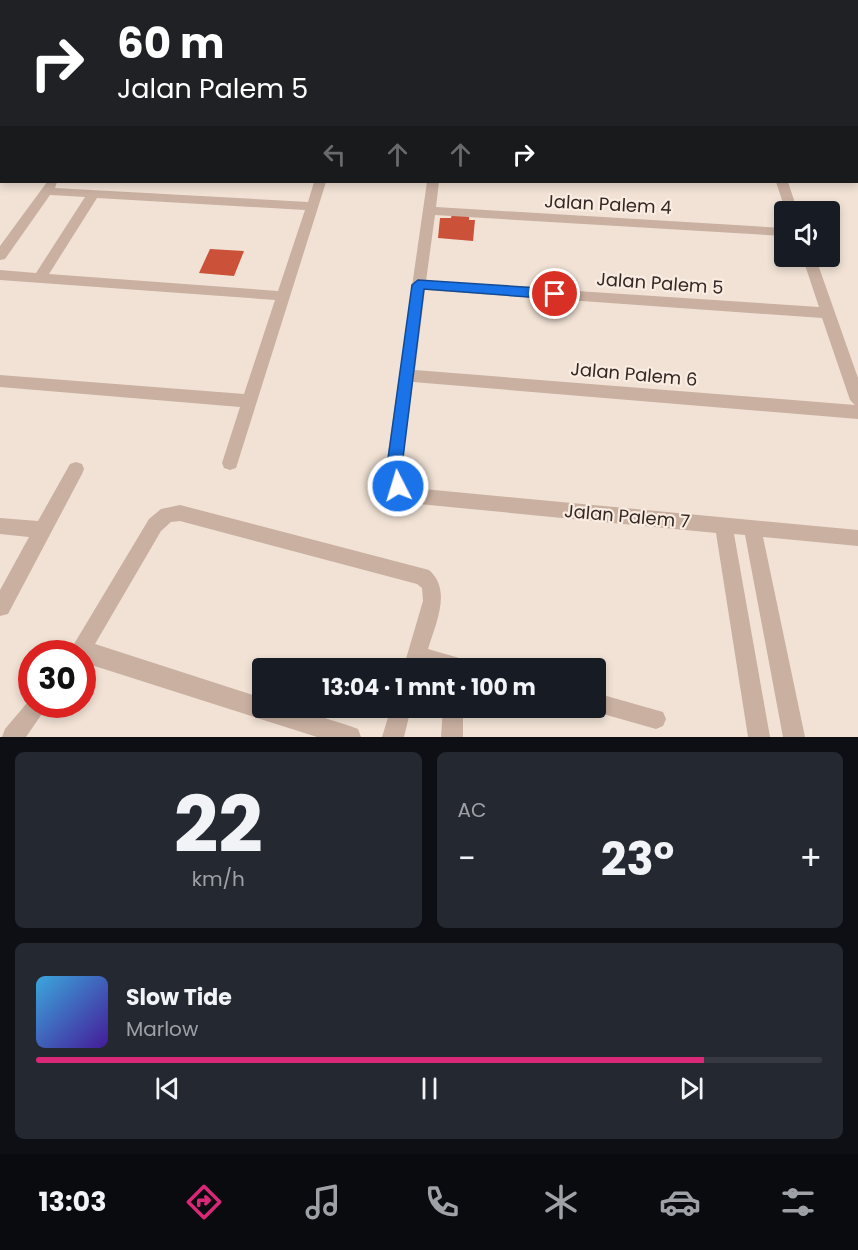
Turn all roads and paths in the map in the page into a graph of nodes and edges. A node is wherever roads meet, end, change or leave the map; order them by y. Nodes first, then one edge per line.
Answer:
1 (320, 183) edge
2 (433, 183) edge
3 (782, 183) edge
4 (50, 186) edge
5 (94, 193) junction
6 (788, 201) edge
7 (312, 206) junction
8 (429, 211) junction
9 (774, 231) edge
10 (0, 256) edge
11 (812, 267) edge
12 (0, 275) edge
13 (40, 278) junction
14 (418, 285) junction
15 (282, 296) junction
16 (828, 313) junction
17 (406, 375) junction
18 (0, 381) edge
19 (858, 400) edge
20 (248, 401) junction
21 (858, 412) edge
22 (230, 462) dead end
23 (76, 469) dead end
24 (724, 525) junction
25 (0, 526) edge
26 (752, 528) junction
27 (42, 530) junction
28 (858, 538) edge
29 (1, 607) edge
30 (87, 640) edge
31 (96, 657) edge
32 (416, 658) edge
33 (606, 706) edge
34 (28, 718) edge
35 (398, 718) edge
36 (453, 718) edge
37 (656, 719) dead end
38 (13, 737) edge
39 (350, 737) edge
40 (393, 737) edge
41 (452, 737) edge
42 (759, 737) edge
43 (794, 737) edge

1 - 7 street
2 - 8 street
3 - 6 street
4 - 5 street
4 - 10 street
5 - 7 street
5 - 13 street
7 - 15 street
8 - 9 street, Jalan Palem 4
8 - 14 street
11 - 16 street
12 - 13 street
13 - 15 street
14 - 16 street, Jalan Palem 5
14 - 17 street
15 - 20 street
16 - 19 street
17 - 21 street, Jalan Palem 6
17 - 24 street, Jalan Palem 7
18 - 20 street
20 - 22 street
23 - 27 street
24 - 26 street, Jalan Palem 7
24 - 42 street
25 - 27 street
26 - 28 street, Jalan Palem 7
26 - 43 street
27 - 29 street
30 - 32 street
31 - 39 street
33 - 37 street
34 - 38 street
35 - 40 street
36 - 41 street

